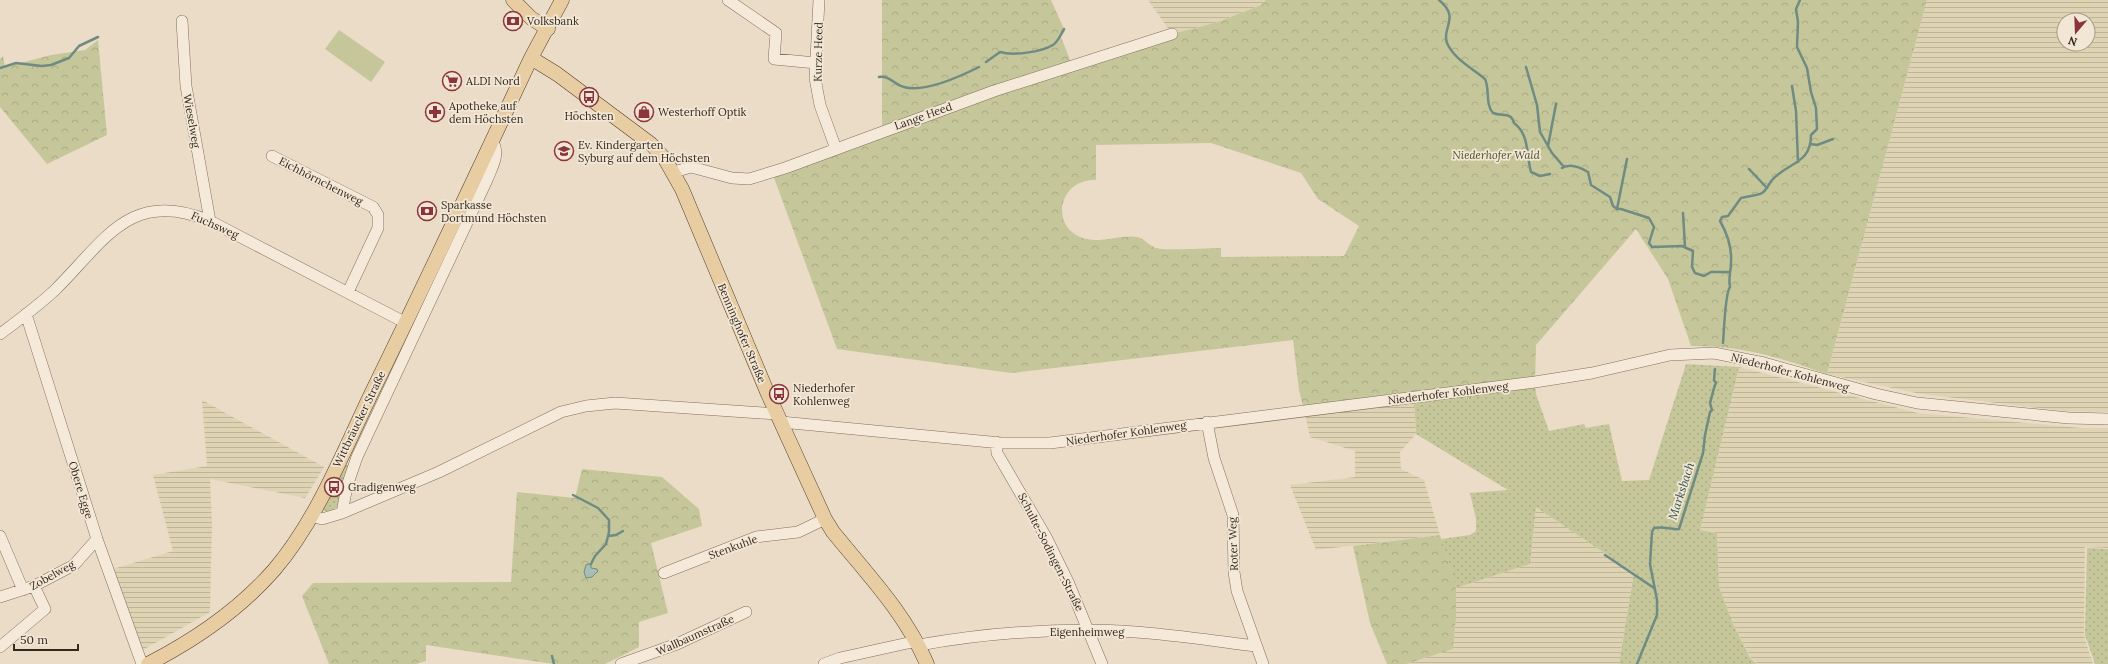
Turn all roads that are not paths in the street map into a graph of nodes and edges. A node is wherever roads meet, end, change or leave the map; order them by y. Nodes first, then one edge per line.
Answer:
1 (513, 0) edge
2 (562, 0) edge
3 (728, 0) edge
4 (819, 0) edge
5 (182, 20) dead end
6 (548, 29) junction
7 (1172, 34) dead end
8 (531, 58) junction
9 (816, 63) junction
10 (492, 142) junction
11 (836, 149) junction
12 (272, 156) dead end
13 (674, 172) junction
14 (210, 220) junction
15 (348, 292) junction
16 (26, 314) junction
17 (406, 323) junction
18 (0, 334) edge
19 (779, 418) junction
20 (2108, 419) edge
21 (1207, 422) junction
22 (996, 442) junction
23 (347, 511) junction
24 (310, 516) junction
25 (825, 519) junction
26 (0, 536) edge
27 (97, 539) junction
28 (664, 573) dead end
29 (34, 586) junction
30 (23, 590) junction
31 (0, 598) edge
32 (746, 612) dead end
33 (1089, 630) junction
34 (918, 643) junction
35 (1255, 646) junction
36 (0, 647) edge
37 (142, 664) edge
38 (148, 664) edge
39 (621, 664) edge
40 (824, 664) edge
41 (927, 664) edge
42 (1102, 664) edge
43 (1262, 664) edge

1 - 6 main road
2 - 6 main road, Wittbräucker Straße
3 - 9 street
4 - 9 street, Kurze Heed
5 - 14 street, Wieselweg
6 - 8 main road, Wittbräucker Straße
7 - 11 street, Lange Heed
8 - 10 main road, Wittbräucker Straße
8 - 13 main road, Benninghofer Straße
9 - 11 street, Kurze Heed
10 - 17 main road, Wittbräucker Straße
10 - 23 street, Wittbräucker Straße
11 - 13 street, Lange Heed
12 - 15 street, Eichhörnchenweg
13 - 19 main road, Benninghofer Straße
14 - 15 street, Fuchsweg
14 - 16 street, Fuchsweg
15 - 17 street, Fuchsweg
16 - 18 street, Fuchsweg
16 - 27 street, Obere Egge
17 - 24 main road, Wittbräucker Straße
19 - 22 street, Niederhofer Kohlenweg
19 - 23 street, Niederhofer Kohlenweg
19 - 25 main road, Benninghofer Straße
20 - 21 street, Niederhofer Kohlenweg
21 - 22 street, Niederhofer Kohlenweg
21 - 35 street, Roter Weg
22 - 33 street, Schulte-Sodingen-Straße
23 - 24 street, Niederhofer Kohlenweg
24 - 38 main road, Wittbräucker Straße
25 - 28 street, Stenkuhle
25 - 34 main road, Benninghofer Straße
26 - 30 street
27 - 29 street, Zobelweg
27 - 37 street, Obere Egge
29 - 30 street, Zobelweg
29 - 36 street
30 - 31 street, Zobelweg
32 - 39 street, Wallbaumstraße
33 - 34 street, Eigenheimweg
33 - 35 street, Eigenheimweg
33 - 42 street, Schulte-Sodingen-Straße
34 - 40 street, Eigenheimweg
34 - 41 main road, Benninghofer Straße
35 - 43 street, Roter Weg

